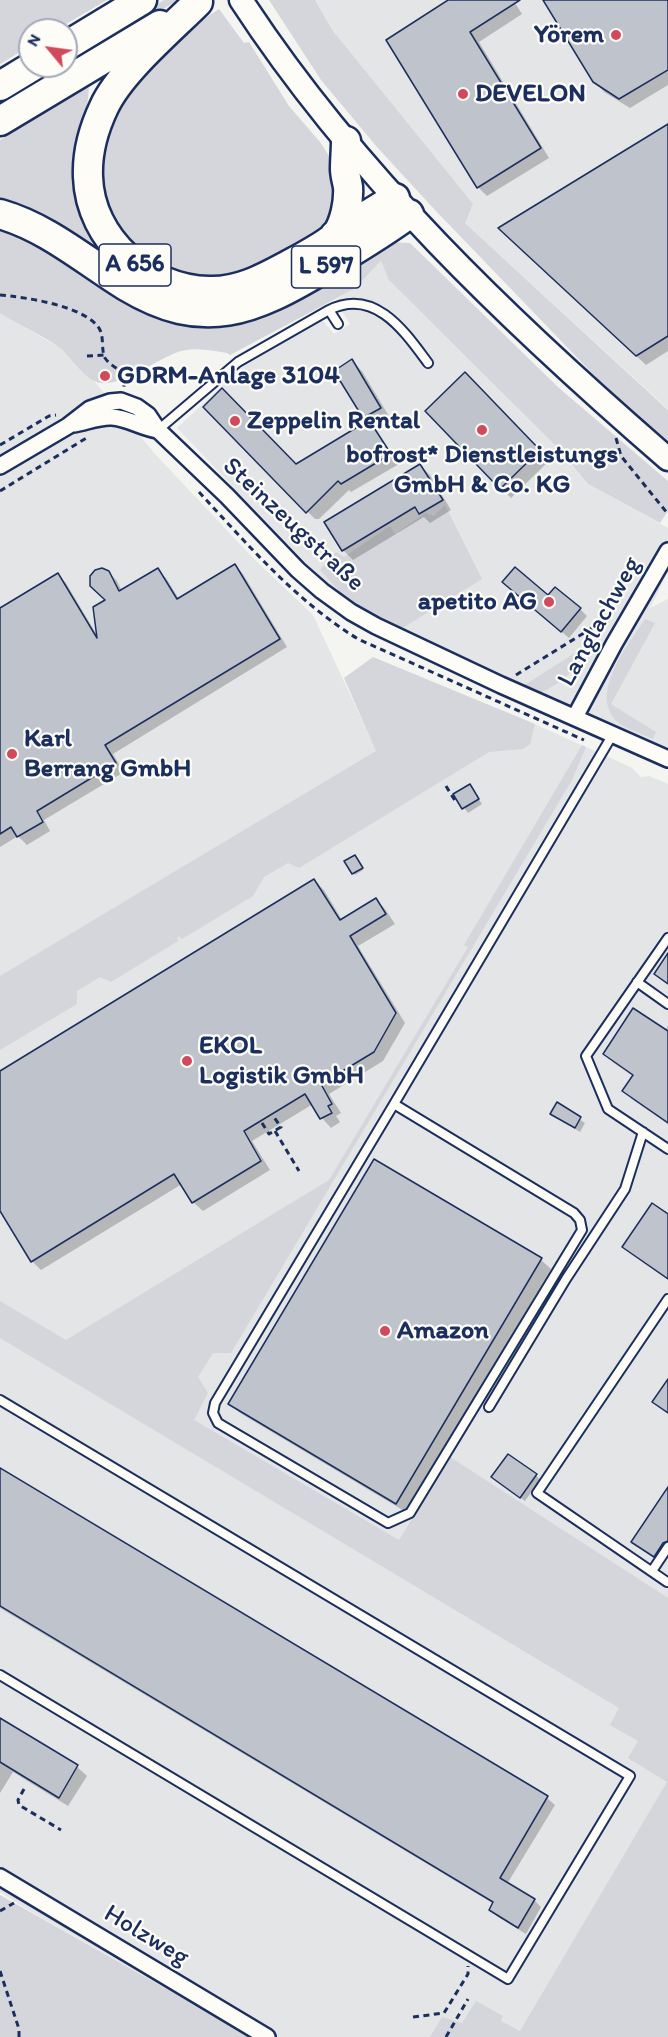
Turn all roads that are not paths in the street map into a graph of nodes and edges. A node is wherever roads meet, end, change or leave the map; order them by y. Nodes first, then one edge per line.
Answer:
1 (142, 0) edge
2 (200, 1) edge
3 (245, 6) edge
4 (78, 39) edge
5 (18, 75) edge
6 (0, 86) edge
7 (0, 121) edge
8 (346, 141) junction
9 (402, 206) junction
10 (0, 213) edge
11 (335, 235) junction
12 (329, 310) junction
13 (338, 324) dead end
14 (428, 363) dead end
15 (158, 430) junction
16 (668, 459) edge
17 (0, 466) edge
18 (668, 551) edge
19 (575, 717) junction
20 (613, 734) junction
21 (668, 759) edge
22 (668, 938) edge
23 (637, 982) junction
24 (668, 1004) edge
25 (394, 1104) junction
26 (643, 1132) junction
27 (668, 1149) edge
28 (668, 1299) edge
29 (0, 1400) edge
30 (489, 1407) dead end
31 (668, 1547) edge
32 (652, 1571) junction
33 (668, 1582) edge
34 (0, 1675) edge
35 (0, 1877) edge
36 (267, 2037) edge

1 - 4 highway
2 - 7 highway, A 656
2 - 11 highway, A 656
3 - 8 main road
5 - 6 highway
8 - 9 main road
8 - 11 highway
9 - 10 highway, L 597
9 - 11 highway, A 656
9 - 16 main road
12 - 13 lane
12 - 14 lane
12 - 15 lane
15 - 17 street
15 - 19 street, Steinzeugstraße
18 - 19 street, Langlachweg
19 - 20 street, Steinzeugstraße
20 - 21 street, Steinzeugstraße
20 - 25 lane
22 - 23 lane
23 - 24 lane
23 - 26 lane
25 - 25 lane
26 - 27 lane
26 - 30 lane
28 - 32 lane
29 - 34 lane
31 - 32 lane
32 - 33 lane
35 - 36 street, Holzweg

